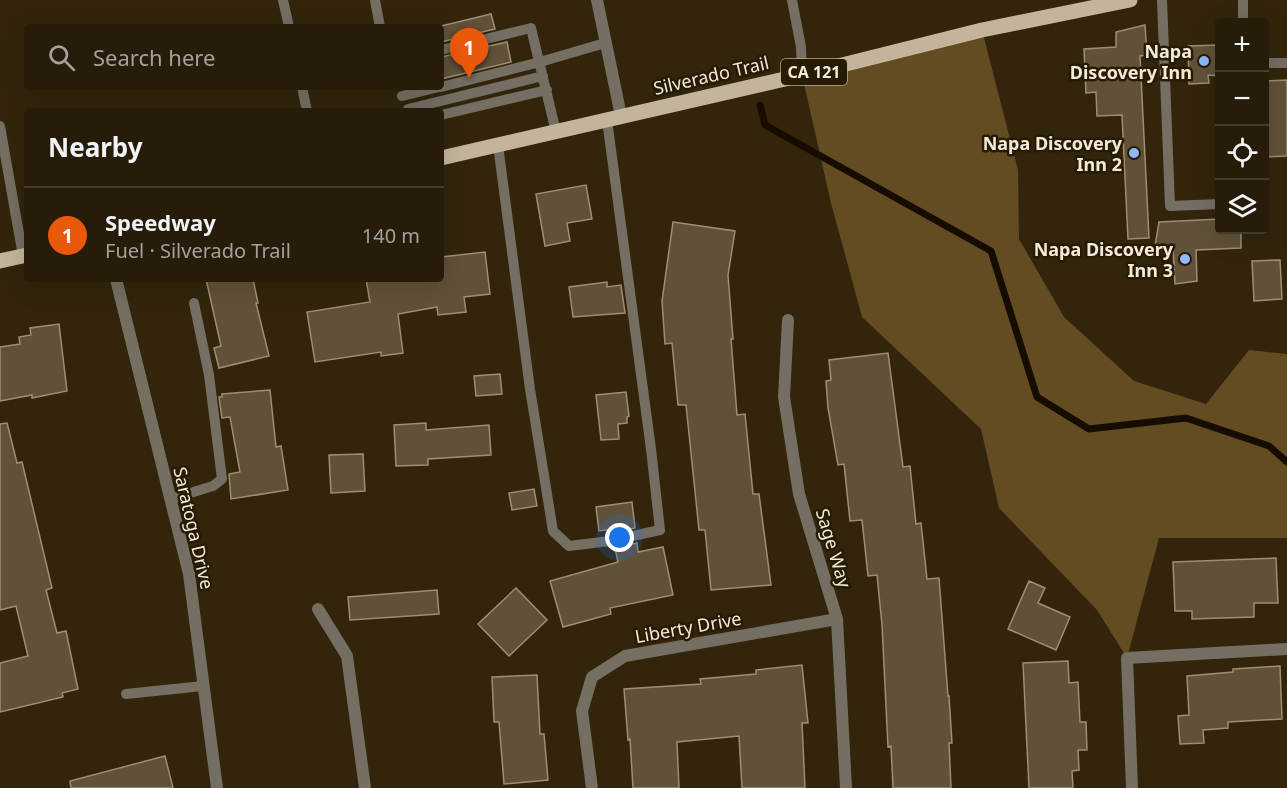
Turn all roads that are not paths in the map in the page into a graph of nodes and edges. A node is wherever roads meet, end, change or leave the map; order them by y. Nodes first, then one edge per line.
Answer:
1 (283, 0) edge
2 (375, 0) edge
3 (597, 0) edge
4 (792, 0) edge
5 (1130, 0) edge
6 (1162, 0) edge
7 (1243, 0) edge
8 (1095, 3) edge
9 (1243, 18) edge
10 (288, 24) edge
11 (379, 24) edge
12 (605, 43) junction
13 (444, 49) edge
14 (540, 62) junction
15 (1269, 63) edge
16 (1287, 63) edge
17 (802, 75) junction
18 (543, 76) junction
19 (444, 86) edge
20 (303, 90) edge
21 (416, 90) edge
22 (547, 90) junction
23 (400, 92) edge
24 (306, 108) edge
25 (408, 108) edge
26 (417, 108) edge
27 (444, 114) edge
28 (614, 118) junction
29 (0, 126) edge
30 (556, 132) junction
31 (498, 145) junction
32 (444, 157) edge
33 (3, 161) edge
34 (1215, 204) edge
35 (24, 251) edge
36 (24, 255) edge
37 (0, 261) edge
38 (117, 282) edge
39 (194, 303) dead end
40 (788, 320) dead end
41 (171, 499) junction
42 (318, 609) dead end
43 (837, 619) junction
44 (1287, 649) edge
45 (203, 686) junction
46 (126, 694) dead end
47 (217, 788) edge
48 (365, 788) edge
49 (592, 788) edge
50 (846, 788) edge
51 (1132, 788) edge

1 - 10 lane
2 - 11 lane
3 - 12 street
4 - 17 lane
5 - 8 main road, Silverado Trail / CA 121
6 - 34 lane
7 - 9 lane
8 - 17 main road, Silverado Trail / CA 121
12 - 14 lane
12 - 28 street
13 - 14 lane
14 - 18 lane
14 - 19 lane
15 - 16 lane
17 - 28 main road, Silverado Trail / CA 121
18 - 22 lane
18 - 26 lane
20 - 24 lane
21 - 23 lane
22 - 27 lane
22 - 30 lane
23 - 25 lane
28 - 30 main road, Silverado Trail / CA 121
28 - 31 lane
29 - 33 lane
30 - 31 main road, Silverado Trail / CA 121
31 - 32 main road, Silverado Trail / CA 121
33 - 35 lane
36 - 37 main road
38 - 41 street, Saratoga Drive
39 - 41 lane
40 - 43 street, Sage Way
41 - 45 street, Saratoga Drive
42 - 48 street
43 - 49 street, Liberty Drive
43 - 50 street, Sage Way
44 - 51 street
45 - 46 lane
45 - 47 street, Saratoga Drive

